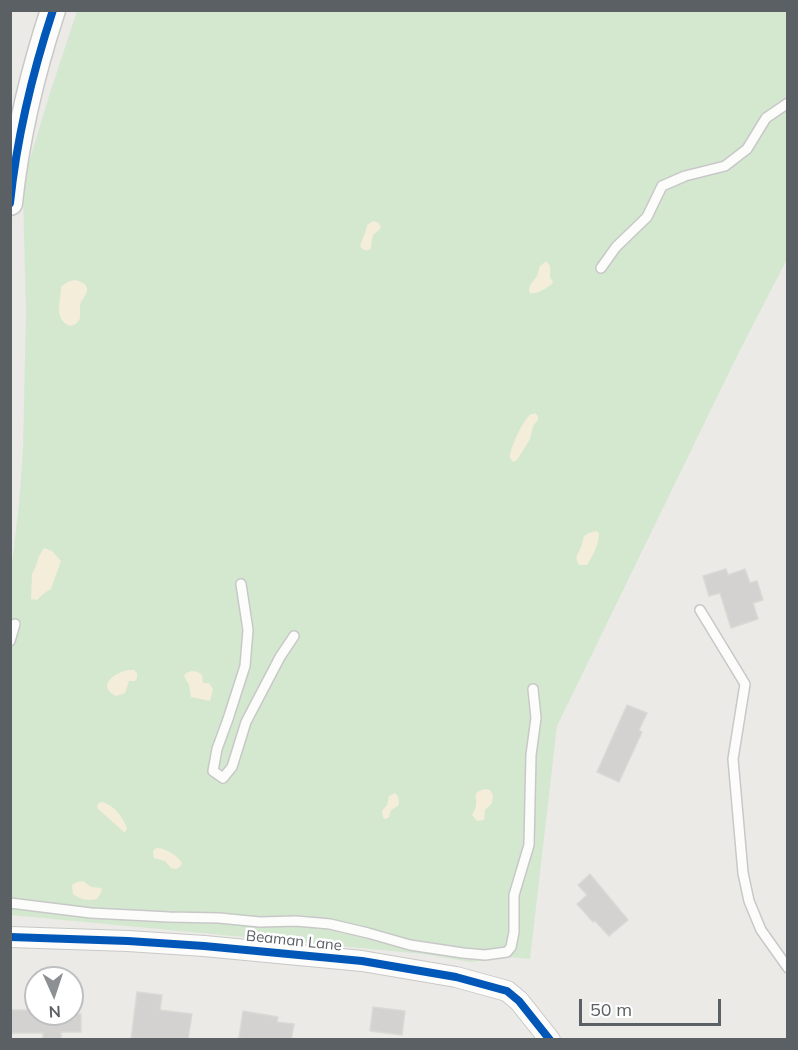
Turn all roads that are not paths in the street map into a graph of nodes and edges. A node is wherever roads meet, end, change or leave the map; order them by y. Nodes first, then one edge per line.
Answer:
1 (53, 10) edge
2 (788, 103) edge
3 (10, 203) edge
4 (601, 268) dead end
5 (242, 584) dead end
6 (700, 609) dead end
7 (15, 624) dead end
8 (294, 636) dead end
9 (10, 641) edge
10 (534, 688) dead end
11 (10, 903) edge
12 (10, 937) edge
13 (788, 968) edge
14 (550, 1040) edge

1 - 3 street
2 - 4 lane
5 - 8 lane
6 - 13 lane
7 - 9 lane
10 - 11 lane
12 - 14 street, Beaman Lane

